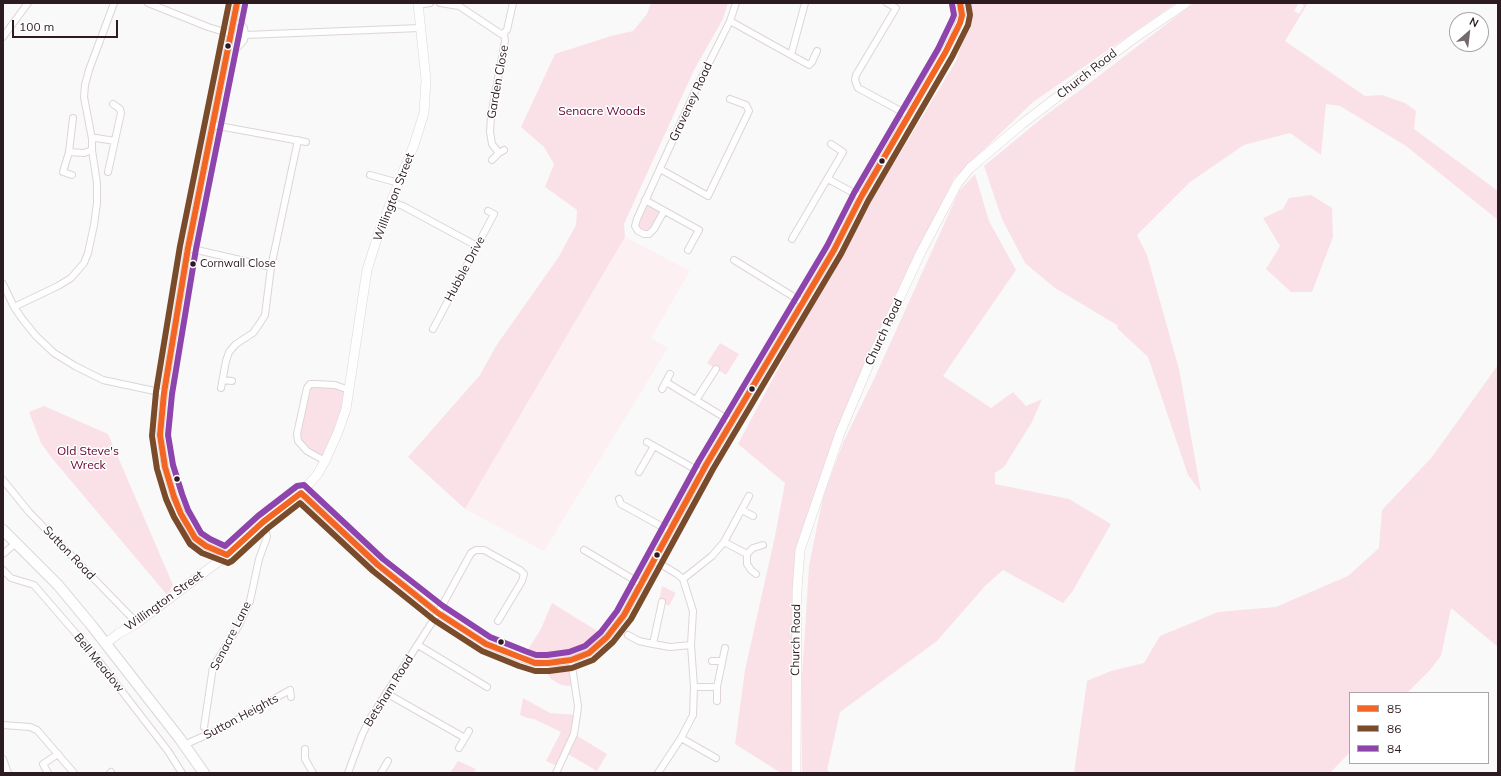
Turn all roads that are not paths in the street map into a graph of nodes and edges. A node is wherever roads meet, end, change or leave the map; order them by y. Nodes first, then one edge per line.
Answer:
1 (28, 3) edge
2 (114, 3) edge
3 (148, 3) edge
4 (237, 3) edge
5 (430, 3) edge
6 (440, 3) edge
7 (513, 3) edge
8 (736, 3) edge
9 (806, 3) edge
10 (887, 3) edge
11 (960, 3) edge
12 (1186, 3) edge
13 (418, 4) edge
14 (730, 21) junction
15 (240, 23) dead end
16 (420, 28) junction
17 (504, 33) junction
18 (231, 34) junction
19 (245, 35) junction
20 (3, 37) edge
21 (238, 48) dead end
22 (817, 51) dead end
23 (791, 55) junction
24 (730, 99) dead end
25 (113, 104) dead end
26 (908, 115) junction
27 (74, 122) dead end
28 (213, 125) junction
29 (92, 139) junction
30 (298, 140) junction
31 (114, 141) junction
32 (306, 142) dead end
33 (831, 144) dead end
34 (92, 150) junction
35 (69, 152) junction
36 (492, 160) dead end
37 (107, 168) dead end
38 (660, 169) junction
39 (72, 175) dead end
40 (370, 175) dead end
41 (828, 179) junction
42 (399, 183) junction
43 (861, 197) junction
44 (645, 200) junction
45 (391, 202) junction
46 (488, 211) dead end
47 (664, 211) junction
48 (792, 239) dead end
49 (477, 246) junction
50 (188, 248) junction
51 (688, 250) dead end
52 (734, 260) dead end
53 (271, 267) junction
54 (3, 284) edge
55 (802, 302) junction
56 (14, 307) junction
57 (433, 329) dead end
58 (716, 369) dead end
59 (670, 374) dead end
60 (223, 380) junction
61 (232, 381) dead end
62 (666, 382) junction
63 (221, 388) dead end
64 (662, 389) dead end
65 (349, 390) junction
66 (164, 393) junction
67 (696, 400) junction
68 (732, 422) junction
69 (647, 442) dead end
70 (654, 446) junction
71 (325, 461) junction
72 (639, 472) dead end
73 (702, 473) junction
74 (3, 480) edge
75 (301, 493) junction
76 (749, 496) dead end
77 (619, 499) dead end
78 (742, 510) junction
79 (753, 516) dead end
80 (263, 522) junction
81 (3, 530) edge
82 (670, 531) junction
83 (724, 542) junction
84 (16, 543) junction
85 (763, 545) dead end
86 (584, 550) dead end
87 (3, 554) edge
88 (227, 554) junction
89 (747, 554) junction
90 (654, 560) junction
91 (3, 570) edge
92 (756, 574) dead end
93 (683, 579) junction
94 (641, 584) junction
95 (662, 602) dead end
96 (438, 613) junction
97 (498, 621) dead end
98 (137, 623) junction
99 (628, 635) dead end
100 (106, 643) junction
101 (653, 644) junction
102 (418, 645) junction
103 (691, 646) junction
104 (725, 648) dead end
105 (571, 660) junction
106 (712, 660) dead end
107 (722, 661) junction
108 (487, 687) dead end
109 (694, 687) junction
110 (717, 687) junction
111 (386, 693) junction
112 (291, 697) dead end
113 (717, 701) dead end
114 (3, 725) edge
115 (204, 727) dead end
116 (469, 731) dead end
117 (465, 738) junction
118 (681, 738) junction
119 (184, 745) junction
120 (459, 748) dead end
121 (305, 749) dead end
122 (58, 754) junction
123 (716, 758) dead end
124 (388, 761) dead end
125 (3, 762) edge
126 (8, 773) edge
127 (48, 773) edge
128 (74, 773) edge
129 (182, 773) edge
130 (204, 773) edge
131 (313, 773) edge
132 (348, 773) edge
133 (381, 773) edge
134 (556, 773) edge
135 (658, 773) edge
136 (796, 773) edge

1 - 20 street
2 - 29 street
3 - 18 street
4 - 18 street
5 - 13 street
6 - 17 street
7 - 17 street, Garden Close
8 - 14 street, Graveney Road
9 - 23 street
10 - 26 street
11 - 26 street
12 - 136 street, Church Road
13 - 16 street, Willington Street
14 - 23 street
14 - 38 street, Graveney Road
15 - 19 street
16 - 19 street
16 - 42 street, Willington Street
17 - 36 street, Garden Close
18 - 28 street
19 - 21 street
22 - 23 street
24 - 38 street
25 - 31 street
26 - 43 street
27 - 35 street
28 - 30 street
28 - 50 street
29 - 31 street
29 - 34 street
30 - 32 street
30 - 53 street
31 - 37 street
33 - 41 street
34 - 35 street
34 - 56 street
35 - 39 street
38 - 44 street, Graveney Road
40 - 42 street
41 - 43 street
41 - 48 street
42 - 45 street, Willington Street
43 - 55 street
44 - 47 street
44 - 47 street, Graveney Road
45 - 49 street
45 - 65 street, Willington Street
46 - 49 street, Hubble Drive
47 - 51 street
49 - 57 street, Hubble Drive
50 - 53 street
50 - 66 street
52 - 55 street
53 - 60 street
54 - 56 street
55 - 68 street
56 - 66 street
58 - 67 street
59 - 62 street
60 - 61 street
60 - 63 street
62 - 64 street
62 - 67 street
65 - 71 street, Willington Street
65 - 71 street
66 - 88 street
67 - 68 street
68 - 73 street
69 - 70 street
70 - 72 street
70 - 73 street
71 - 75 street, Willington Street
73 - 82 street
74 - 98 street, Sutton Road
75 - 80 street, Willington Street
75 - 96 street
76 - 78 street
77 - 82 street
78 - 79 street
78 - 83 street
80 - 88 street, Willington Street
80 - 115 street, Senacre Lane
81 - 84 main road
82 - 90 street
83 - 89 street
83 - 93 street
84 - 87 street
84 - 100 main road
85 - 89 street
86 - 94 street
88 - 98 street, Willington Street
89 - 92 street
90 - 93 street
90 - 94 street
91 - 129 street, Bell Meadow
93 - 103 street
94 - 105 street
95 - 101 street
96 - 97 street, Betsham Road
96 - 102 street, Betsham Road
96 - 105 street
98 - 100 street, Willington Street
99 - 101 street
100 - 119 main road
101 - 103 street
102 - 108 street
102 - 111 street, Betsham Road
103 - 109 street
104 - 107 street
105 - 134 street
106 - 107 street
107 - 110 street
109 - 110 street
109 - 118 street
110 - 113 street
111 - 117 street
111 - 132 street, Betsham Road
112 - 119 street, Sutton Heights
114 - 122 street
116 - 117 street
117 - 120 street
118 - 123 street
118 - 135 street
119 - 130 main road
121 - 131 street
122 - 127 street
122 - 128 street
124 - 133 street
125 - 126 street

